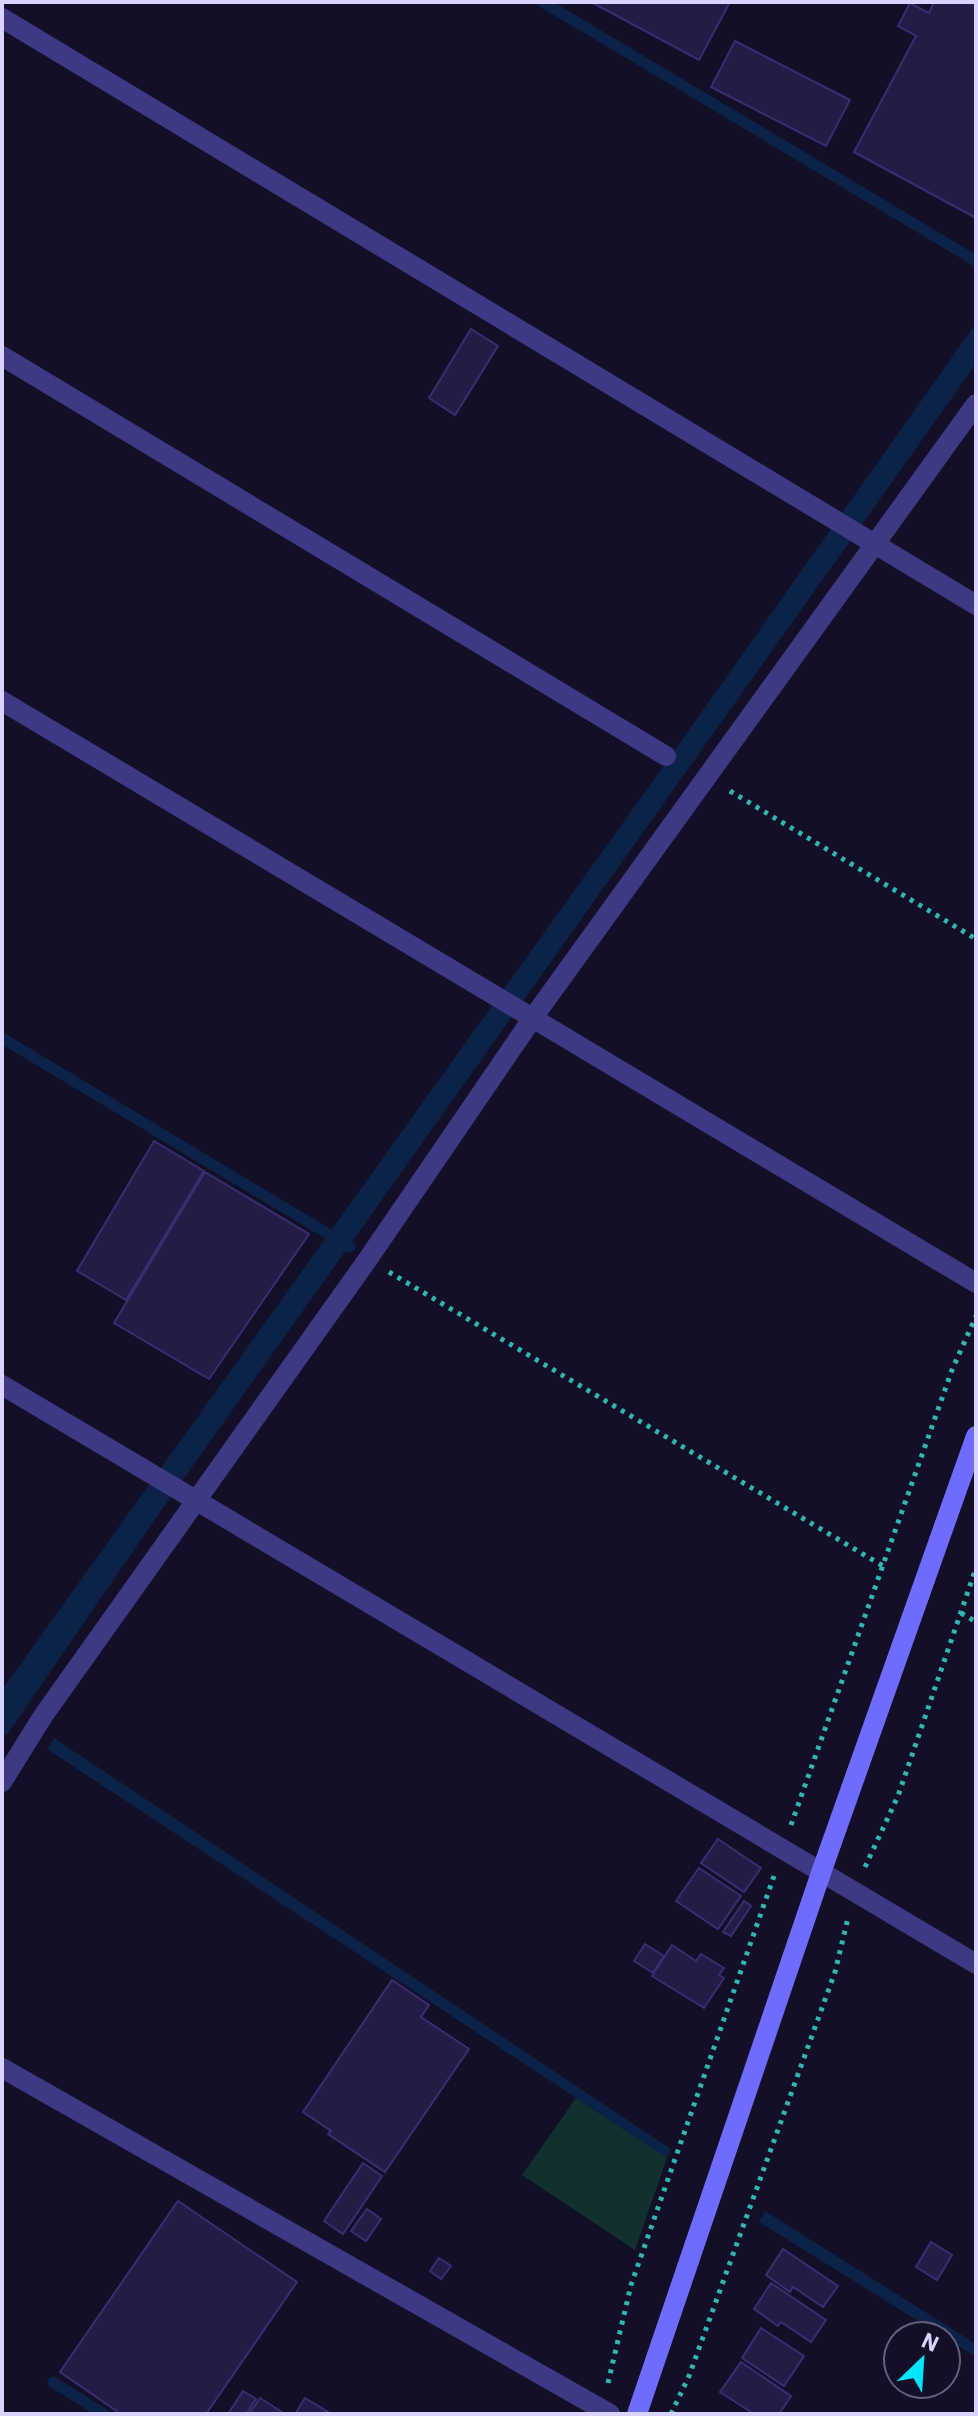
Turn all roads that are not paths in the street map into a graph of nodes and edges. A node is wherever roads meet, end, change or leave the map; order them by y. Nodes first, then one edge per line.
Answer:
1 (2, 18) edge
2 (2, 356) edge
3 (976, 404) edge
4 (870, 539) junction
5 (976, 605) edge
6 (2, 701) edge
7 (666, 756) dead end
8 (527, 1017) junction
9 (976, 1283) edge
10 (2, 1385) edge
11 (976, 1436) edge
12 (188, 1497) junction
13 (2, 1782) edge
14 (822, 1870) junction
15 (976, 1964) edge
16 (2, 2068) edge
17 (610, 2414) edge
18 (637, 2414) edge

1 - 4 street
2 - 7 street
3 - 4 street
4 - 5 street
4 - 8 street
6 - 8 street
8 - 9 street
8 - 12 street
10 - 12 street
11 - 14 street
12 - 13 street
12 - 14 street
14 - 15 street
14 - 18 street
16 - 17 street

